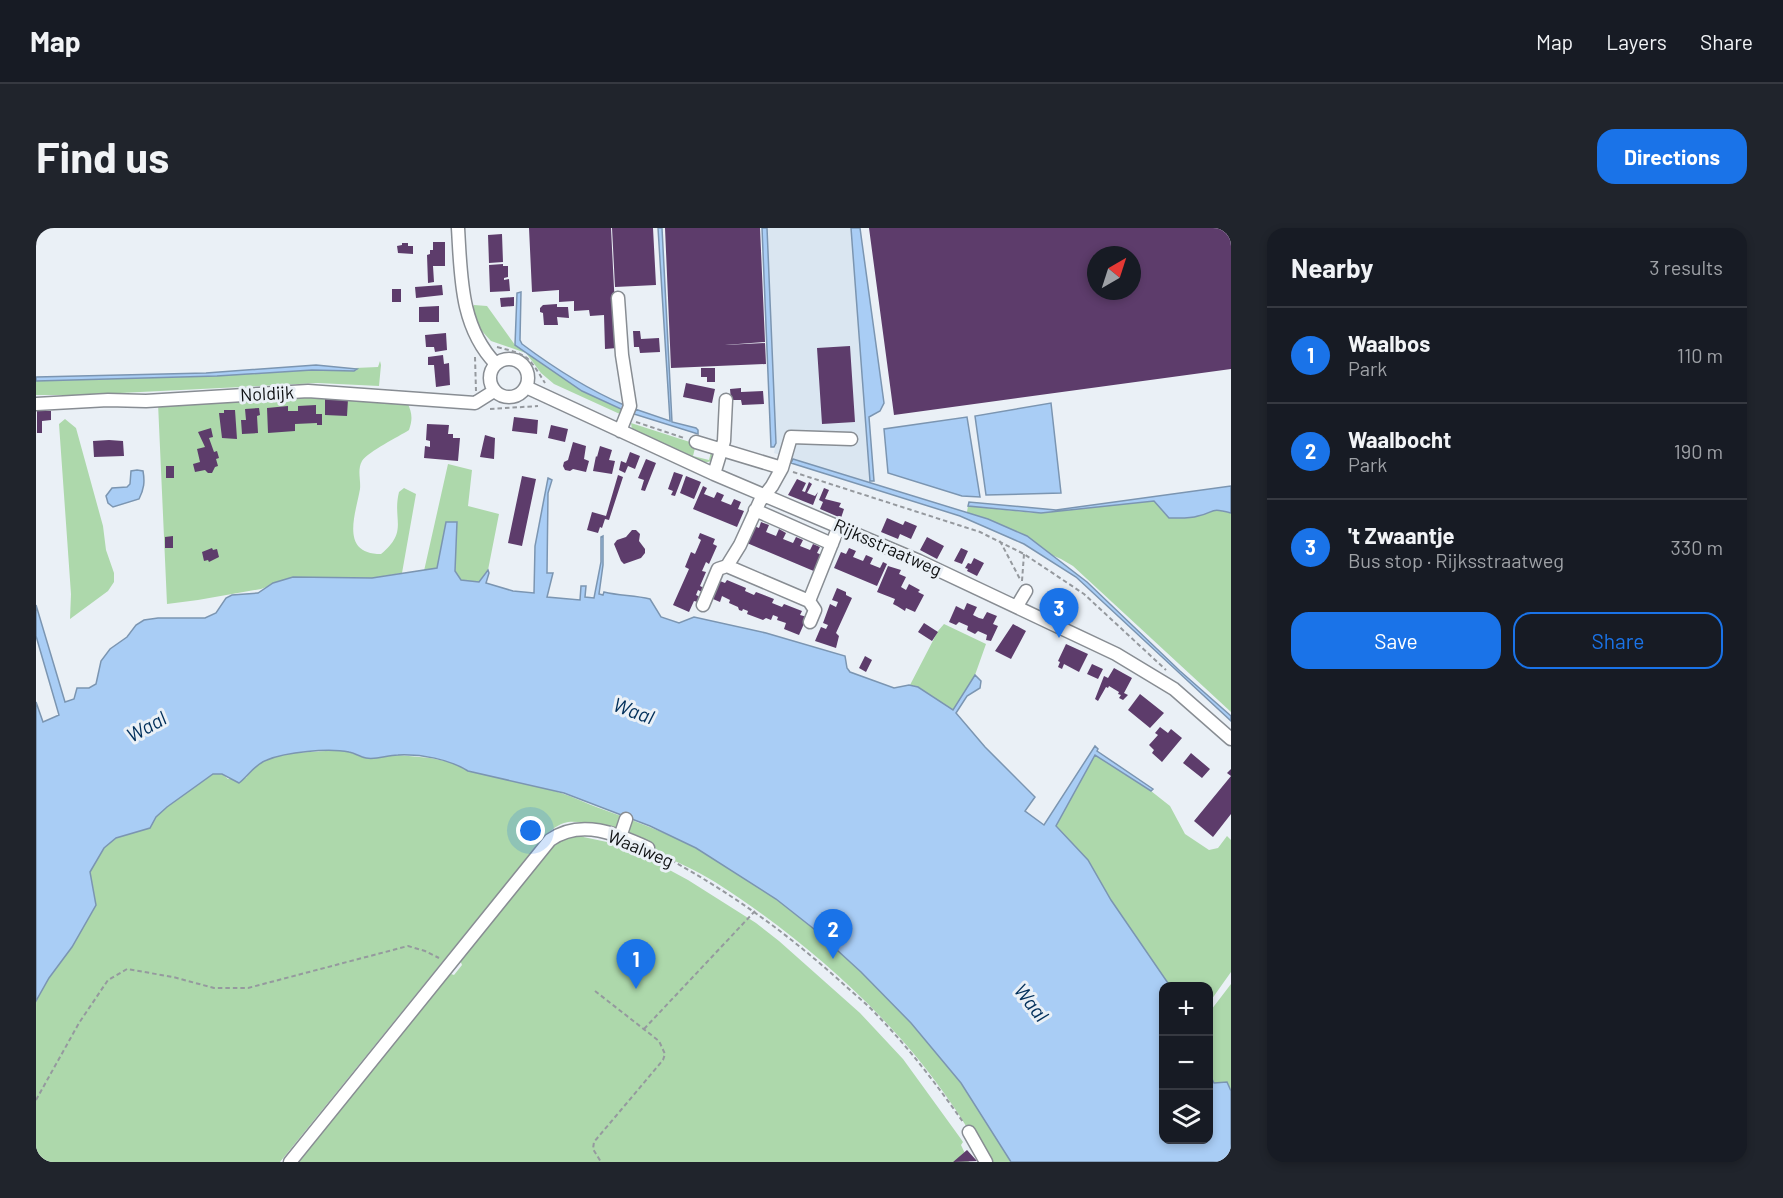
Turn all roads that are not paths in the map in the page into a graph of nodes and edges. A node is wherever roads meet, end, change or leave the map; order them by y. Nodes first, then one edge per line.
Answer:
1 (458, 228) edge
2 (618, 298) dead end
3 (496, 364) junction
4 (526, 387) junction
5 (494, 391) junction
6 (726, 400) dead end
7 (36, 404) edge
8 (620, 431) junction
9 (851, 439) dead end
10 (696, 442) dead end
11 (722, 450) junction
12 (782, 468) junction
13 (714, 474) junction
14 (765, 495) junction
15 (755, 510) junction
16 (839, 526) junction
17 (832, 544) junction
18 (727, 566) junction
19 (1026, 591) dead end
20 (809, 601) junction
21 (703, 605) dead end
22 (1017, 606) junction
23 (810, 622) dead end
24 (1231, 739) edge
25 (626, 819) dead end
26 (620, 837) junction
27 (648, 848) road end
28 (969, 1132) road end
29 (290, 1162) edge
30 (986, 1162) edge

1 - 3 street
2 - 8 street
3 - 4 street
3 - 5 street
4 - 5 street
4 - 8 street, Rijksstraatweg
5 - 7 street, Noldijk
6 - 11 street
8 - 13 street, Rijksstraatweg
9 - 12 street
10 - 11 street
11 - 12 street
11 - 13 street
12 - 14 street
13 - 14 street, Rijksstraatweg
14 - 15 street
14 - 16 street, Rijksstraatweg
15 - 17 street
15 - 18 street
16 - 17 street
16 - 22 street, Rijksstraatweg
17 - 20 street
18 - 20 street
18 - 21 street
19 - 22 street
20 - 23 street
22 - 24 street, Rijksstraatweg
25 - 26 street
26 - 27 street, Waalweg
26 - 29 street, Waalweg
28 - 30 street

